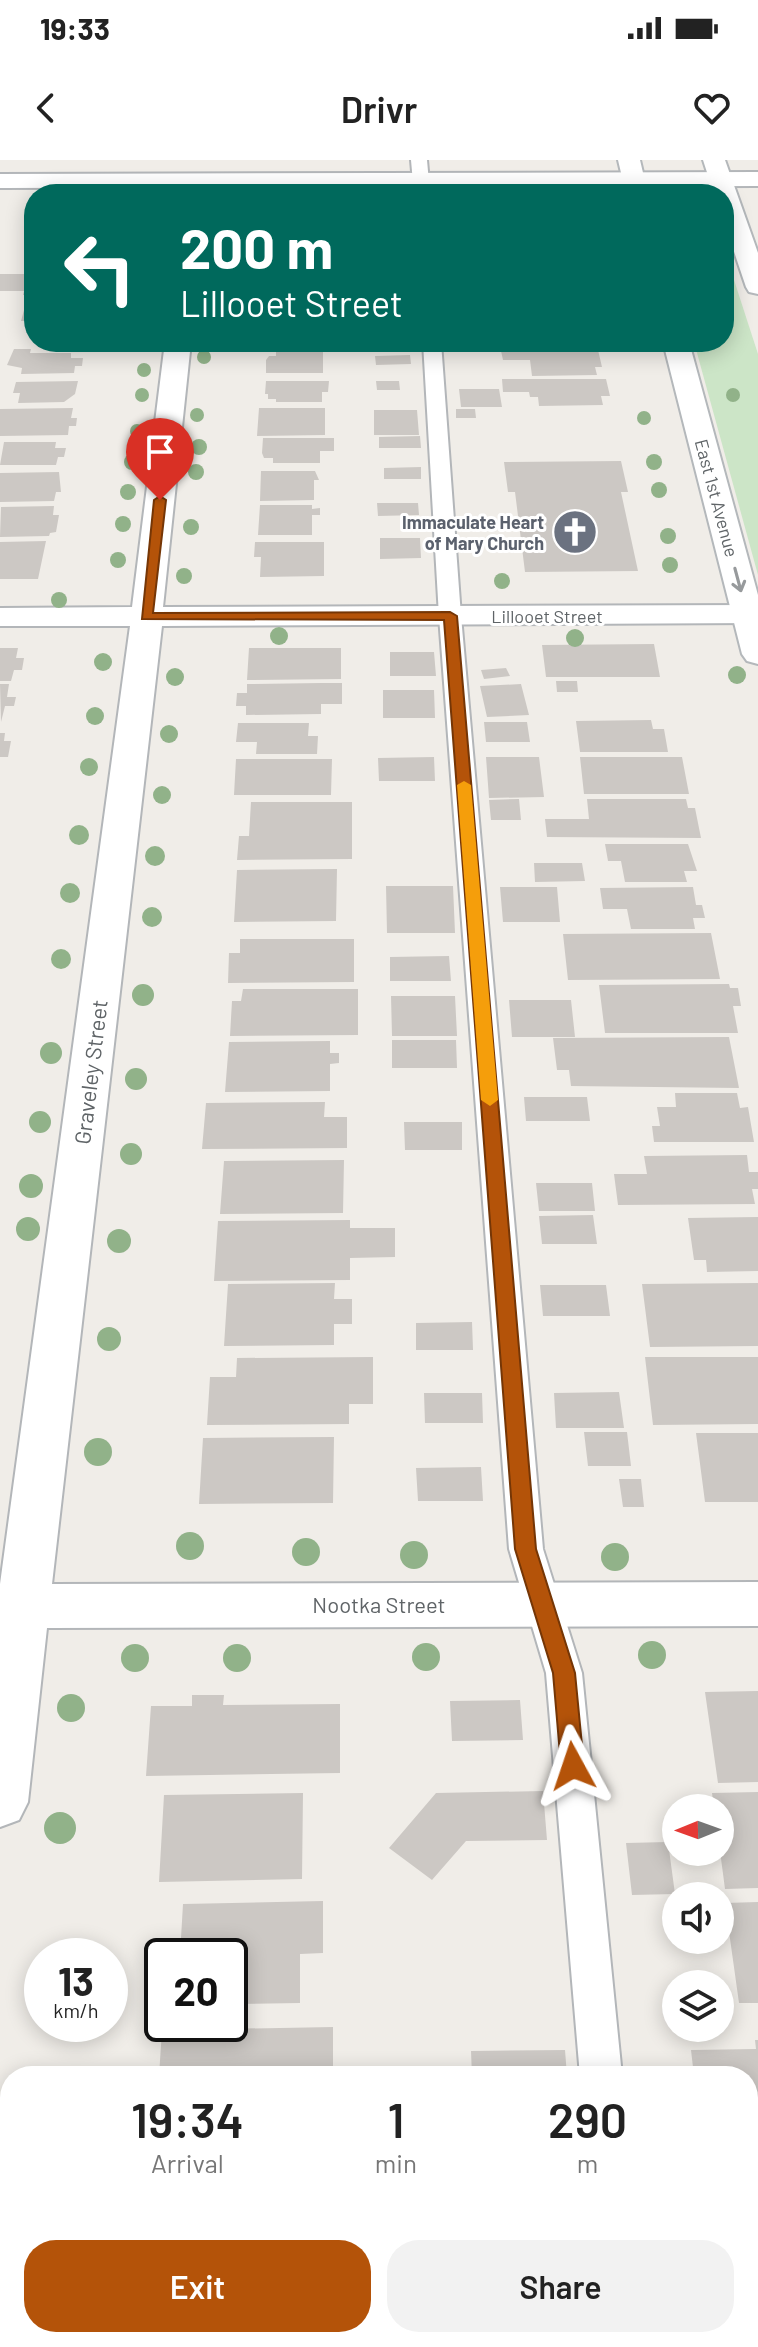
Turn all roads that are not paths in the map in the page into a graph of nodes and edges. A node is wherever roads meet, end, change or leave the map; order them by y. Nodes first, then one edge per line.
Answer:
1 (718, 170) edge
2 (197, 178) edge
3 (421, 178) edge
4 (633, 178) edge
5 (758, 179) edge
6 (0, 181) edge
7 (734, 217) edge
8 (758, 287) edge
9 (177, 352) edge
10 (433, 352) edge
11 (679, 352) edge
12 (753, 614) edge
13 (450, 616) junction
14 (0, 617) edge
15 (146, 617) junction
16 (758, 654) edge
17 (543, 1604) junction
18 (758, 1604) edge
19 (12, 1606) edge
20 (0, 1802) edge
21 (600, 2066) edge

1 - 4 street
1 - 5 street
2 - 3 street
2 - 6 street
3 - 4 street
7 - 8 street
9 - 15 street, Graveley Street
10 - 13 lane
11 -> 12 street, East 1st Avenue
12 - 13 street, Lillooet Street
12 - 16 street, East 1st Avenue
13 - 15 street, Lillooet Street
13 - 17 lane
14 - 15 street, Lillooet Street
15 - 19 street, Graveley Street
17 - 18 street, Nootka Street
17 - 19 street, Nootka Street
17 - 21 lane
19 - 20 street, Graveley Street

